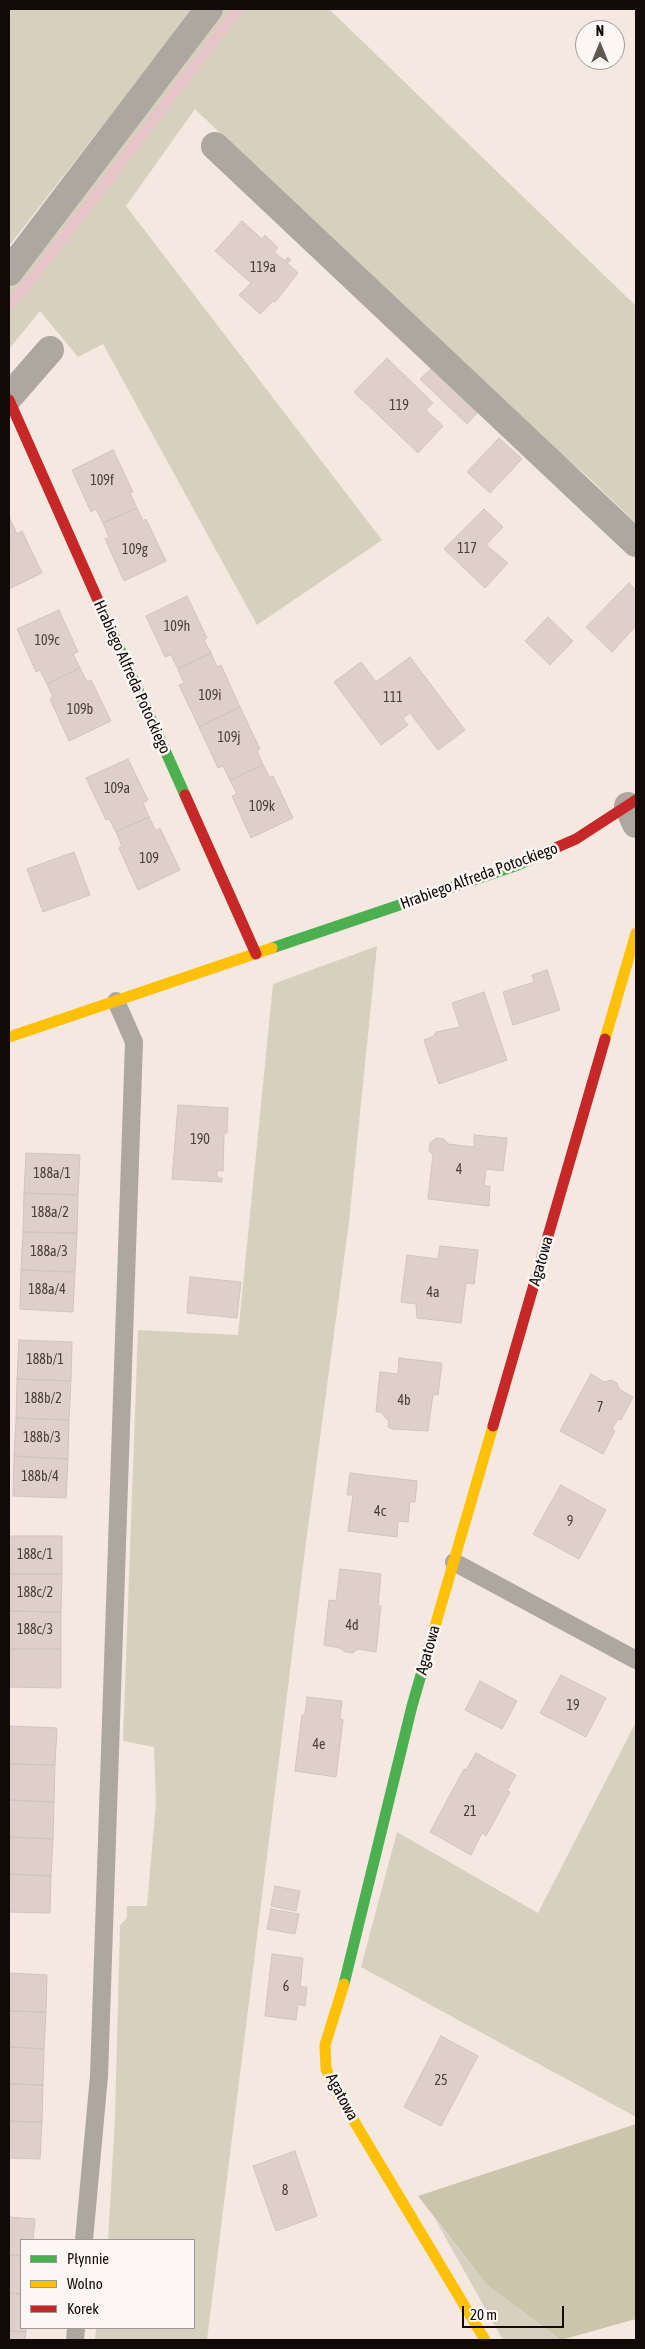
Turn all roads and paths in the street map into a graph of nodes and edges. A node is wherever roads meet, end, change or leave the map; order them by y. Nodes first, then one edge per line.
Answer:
1 (209, 9) edge
2 (215, 146) dead end
3 (9, 272) edge
4 (50, 350) dead end
5 (9, 399) edge
6 (636, 543) edge
7 (634, 810) edge
8 (636, 933) edge
9 (256, 954) junction
10 (116, 1001) junction
11 (9, 1037) edge
12 (454, 1562) junction
13 (636, 1660) edge
14 (84, 2239) edge
15 (485, 2340) edge

1 - 3 street
2 - 6 street
4 - 5 street, Hrabiego Alfreda Potockiego
5 - 9 street, Hrabiego Alfreda Potockiego
7 - 9 street, Hrabiego Alfreda Potockiego
8 - 12 street, Agatowa
9 - 10 street, Hrabiego Alfreda Potockiego
10 - 11 street, Hrabiego Alfreda Potockiego
10 - 14 lane
12 - 13 lane
12 - 15 street, Agatowa

